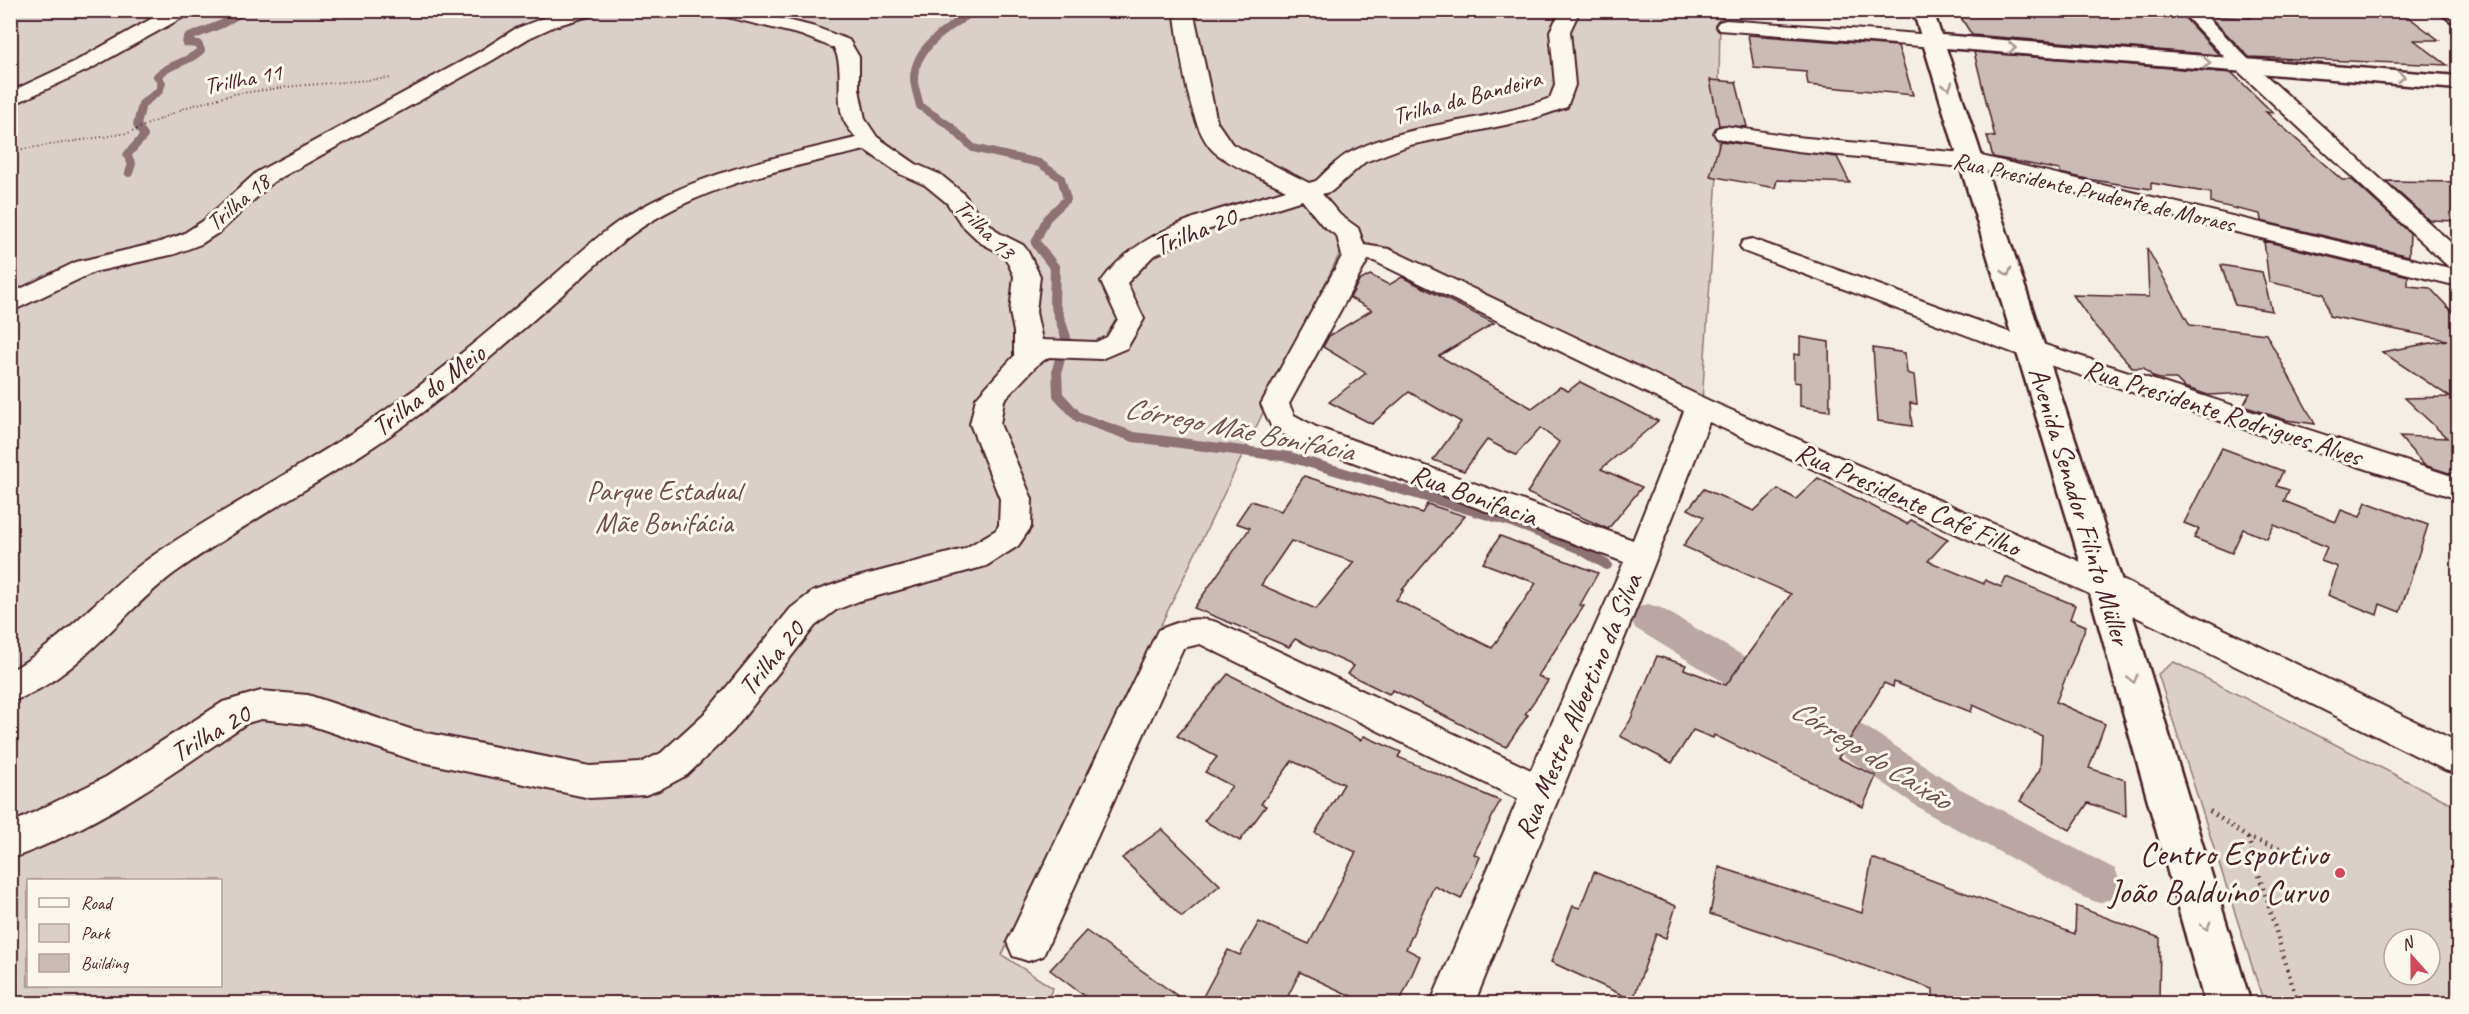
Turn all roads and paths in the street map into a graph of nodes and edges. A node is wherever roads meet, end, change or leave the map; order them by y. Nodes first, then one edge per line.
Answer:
1 (182, 10) edge
2 (589, 10) edge
3 (722, 10) edge
4 (1183, 10) edge
5 (1571, 10) edge
6 (1923, 10) edge
7 (2189, 10) edge
8 (2447, 10) edge
9 (2458, 17) edge
10 (1726, 26) dead end
11 (1933, 41) junction
12 (2244, 66) junction
13 (396, 77) dead end
14 (2458, 82) edge
15 (10, 100) edge
16 (1725, 134) dead end
17 (869, 142) junction
18 (10, 151) edge
19 (1972, 161) junction
20 (1308, 192) junction
21 (1752, 246) dead end
22 (1355, 256) junction
23 (2458, 262) edge
24 (2458, 278) edge
25 (10, 304) edge
26 (2031, 350) junction
27 (1036, 353) junction
28 (1700, 407) junction
29 (2458, 489) edge
30 (1643, 556) junction
31 (2106, 587) junction
32 (10, 688) edge
33 (2458, 759) edge
34 (1540, 792) junction
35 (2167, 796) junction
36 (2248, 838) junction
37 (10, 842) edge
38 (2286, 850) dead end
39 (1028, 942) dead end
40 (1452, 1004) edge
41 (2228, 1004) edge
42 (2298, 1004) edge

1 - 15 street
2 - 25 street, Trilha 18
3 - 17 street
4 - 20 street
5 - 20 street, Trilha da Bandeira
6 - 11 street, Avenida Senador Filinto Müller
7 - 12 street
8 - 9 street
10 - 11 street
11 -> 12 street
11 -> 19 street, Avenida Senador Filinto Müller
12 -> 14 street
12 - 23 street
13 - 18 path, Trillha 11
16 - 19 street, Rua Presidente Prudente de Moraes
17 - 27 street, Trilha 13
17 - 32 street, Trilha do Meio
19 - 24 street, Rua Presidente Prudente de Moraes
19 -> 26 street, Avenida Senador Filinto Müller
20 - 22 street
20 - 27 street, Trilha 20
21 - 26 street, Rua Presidente Rodrigues Alves
22 - 28 street, Rua Presidente Café Filho
22 - 30 street, Rua Bonifacia
26 - 29 street, Rua Presidente Rodrigues Alves
26 - 31 street, Avenida Senador Filinto Müller
27 - 37 street, Trilha 20
28 - 30 street, Rua Mestre Albertino da Silva
28 - 31 street, Rua Presidente Café Filho
30 - 34 street, Rua Mestre Albertino da Silva
31 - 33 street, Rua Presidente Café Filho
31 -> 35 street, Avenida Senador Filinto Müller
34 - 39 street
34 - 40 street, Rua Mestre Albertino da Silva
35 - 36 path
35 -> 41 street, Avenida Senador Filinto Müller
36 - 38 path
36 - 42 path

